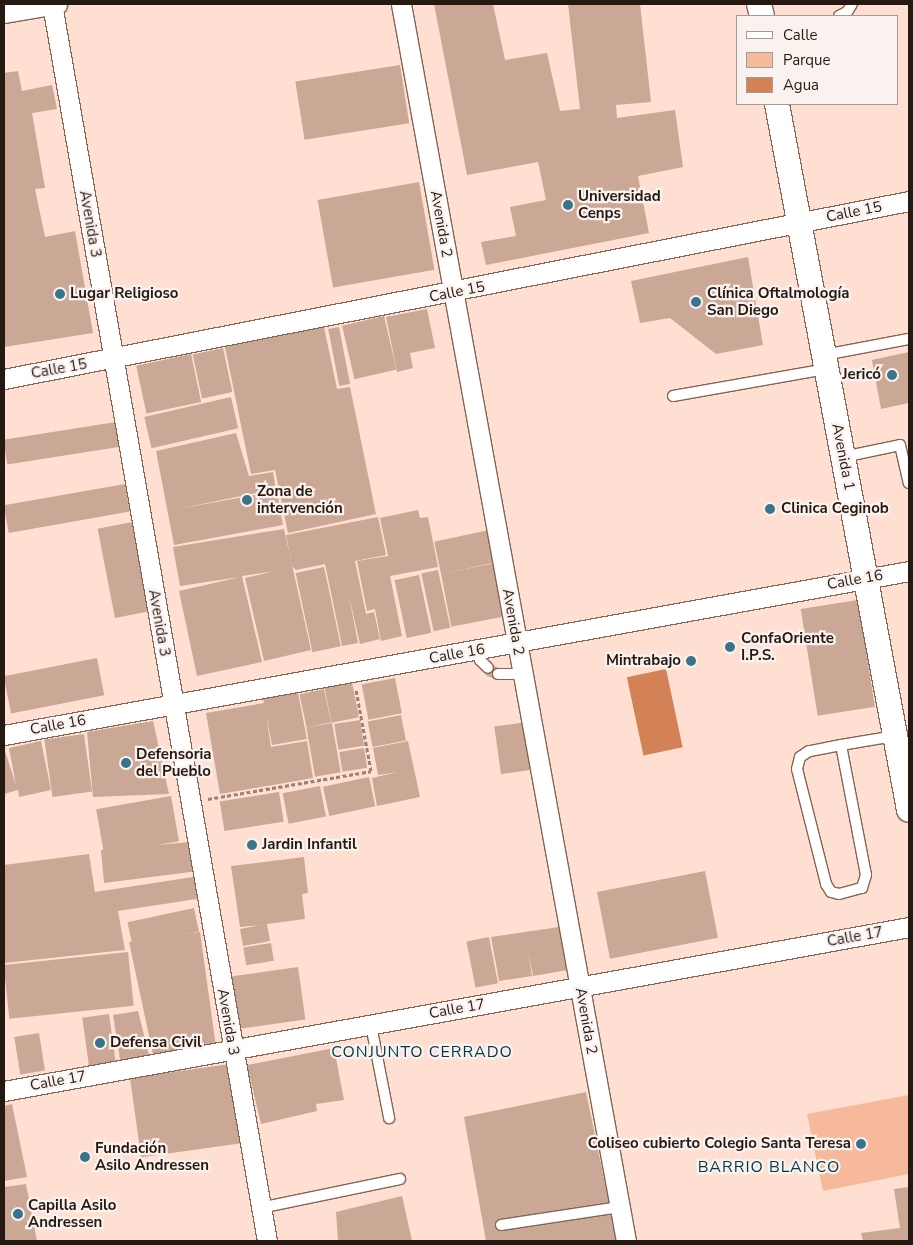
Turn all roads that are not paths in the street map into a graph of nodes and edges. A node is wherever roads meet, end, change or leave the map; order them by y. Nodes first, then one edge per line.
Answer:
1 (54, 4) edge
2 (401, 4) edge
3 (852, 4) edge
4 (4, 13) edge
5 (841, 15) edge
6 (778, 105) edge
7 (909, 201) edge
8 (799, 222) junction
9 (454, 293) junction
10 (909, 340) edge
11 (112, 359) junction
12 (825, 362) junction
13 (4, 379) edge
14 (672, 396) dead end
15 (905, 444) edge
16 (843, 457) junction
17 (909, 484) edge
18 (909, 571) edge
19 (867, 578) junction
20 (517, 643) junction
21 (476, 650) junction
22 (488, 668) dead end
23 (498, 674) dead end
24 (523, 674) junction
25 (174, 704) junction
26 (4, 735) edge
27 (900, 741) edge
28 (841, 745) junction
29 (909, 810) edge
30 (909, 927) edge
31 (580, 987) junction
32 (371, 1025) junction
33 (232, 1050) junction
34 (4, 1091) edge
35 (389, 1118) dead end
36 (400, 1178) dead end
37 (620, 1207) junction
38 (260, 1208) junction
39 (501, 1225) dead end
40 (267, 1241) edge
41 (626, 1241) edge

1 - 4 street
1 - 11 street, Avenida 3
2 - 9 street, Avenida 2
3 - 5 lane
6 - 8 street, Avenida 1
7 - 8 street, Calle 15
8 - 9 street, Calle 15
8 - 12 street, Avenida 1
9 - 11 street, Calle 15
9 - 20 street, Avenida 2
10 - 12 lane
11 - 13 street, Calle 15
11 - 25 street, Avenida 3
12 - 14 lane
12 - 16 street, Avenida 1
15 - 16 lane
15 - 17 lane
16 - 19 street, Avenida 1
18 - 19 street, Calle 16
19 - 20 street, Calle 16
19 - 27 street, Avenida 1
20 - 21 street, Calle 16
20 - 24 street, Avenida 2
21 - 22 lane
21 - 25 street, Calle 16
23 - 24 lane
24 - 31 street, Avenida 2
25 - 26 street, Calle 16
25 - 33 street, Avenida 3
27 - 28 lane
27 - 29 street, Avenida 1
28 - 28 lane
30 - 31 street, Calle 17
31 - 32 street, Calle 17
31 - 37 street, Avenida 2
32 - 33 street, Calle 17
32 - 35 lane
33 - 34 street, Calle 17
33 - 38 street, Avenida 3
36 - 38 lane
37 - 39 lane
37 - 41 street, Avenida 2
38 - 40 street, Avenida 3

